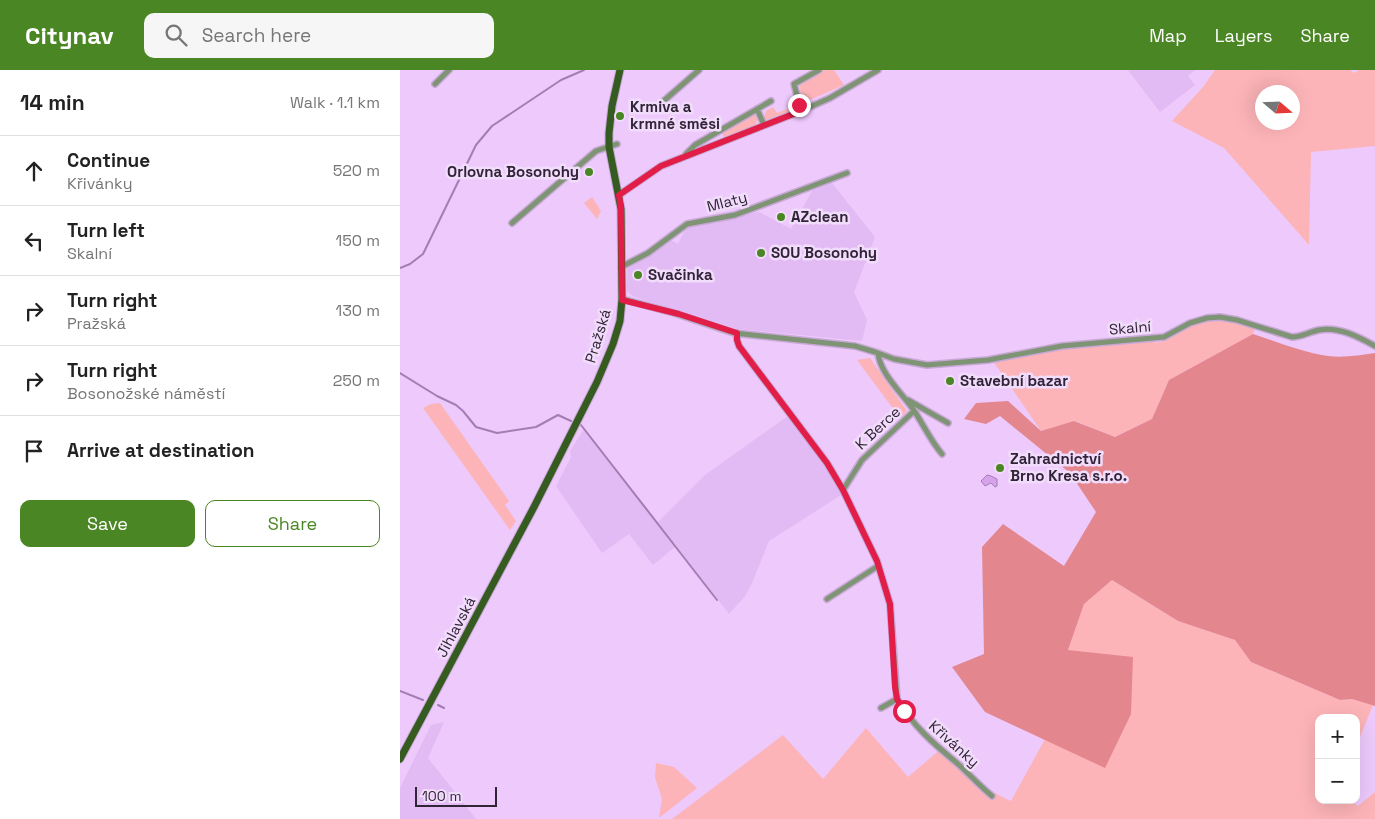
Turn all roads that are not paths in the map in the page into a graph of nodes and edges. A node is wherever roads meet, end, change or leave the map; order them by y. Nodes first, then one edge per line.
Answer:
1 (449, 70) edge
2 (620, 70) edge
3 (700, 70) edge
4 (819, 70) edge
5 (878, 70) edge
6 (435, 84) dead end
7 (771, 101) dead end
8 (659, 105) dead end
9 (757, 109) junction
10 (801, 111) junction
11 (764, 125) junction
12 (716, 133) junction
13 (720, 142) junction
14 (617, 144) dead end
15 (609, 147) junction
16 (684, 156) junction
17 (847, 173) dead end
18 (619, 195) junction
19 (512, 223) dead end
20 (621, 267) junction
21 (622, 300) junction
22 (737, 333) junction
23 (1375, 346) edge
24 (878, 354) junction
25 (905, 399) junction
26 (914, 411) junction
27 (948, 422) dead end
28 (942, 454) dead end
29 (843, 490) junction
30 (534, 507) joint
31 (878, 566) junction
32 (826, 599) dead end
33 (897, 699) junction
34 (881, 708) dead end
35 (400, 759) edge
36 (992, 796) dead end

1 - 6 street
2 - 15 main road, Pražská
3 - 8 street
4 - 10 street
5 - 10 street
7 - 9 street
9 - 11 street
9 - 12 street
10 - 11 street
11 - 13 street
12 - 13 street
12 - 16 street
13 - 16 street
14 - 15 street
15 - 18 main road, Pražská
15 - 19 street
16 - 18 street
17 - 20 street, Mlaty
18 - 20 main road, Pražská
20 - 21 main road, Pražská
21 - 22 street, Skalní
21 - 30 main road, Pražská
22 - 24 street, Skalní
22 - 29 street
23 - 24 street, Skalní
24 - 25 street
25 - 26 street
25 - 27 street
26 - 28 street
26 - 29 street, K Berce
29 - 31 street
30 - 35 main road, Jihlavská
31 - 32 street
31 - 33 street
33 - 34 street
33 - 36 street, Křivánky

